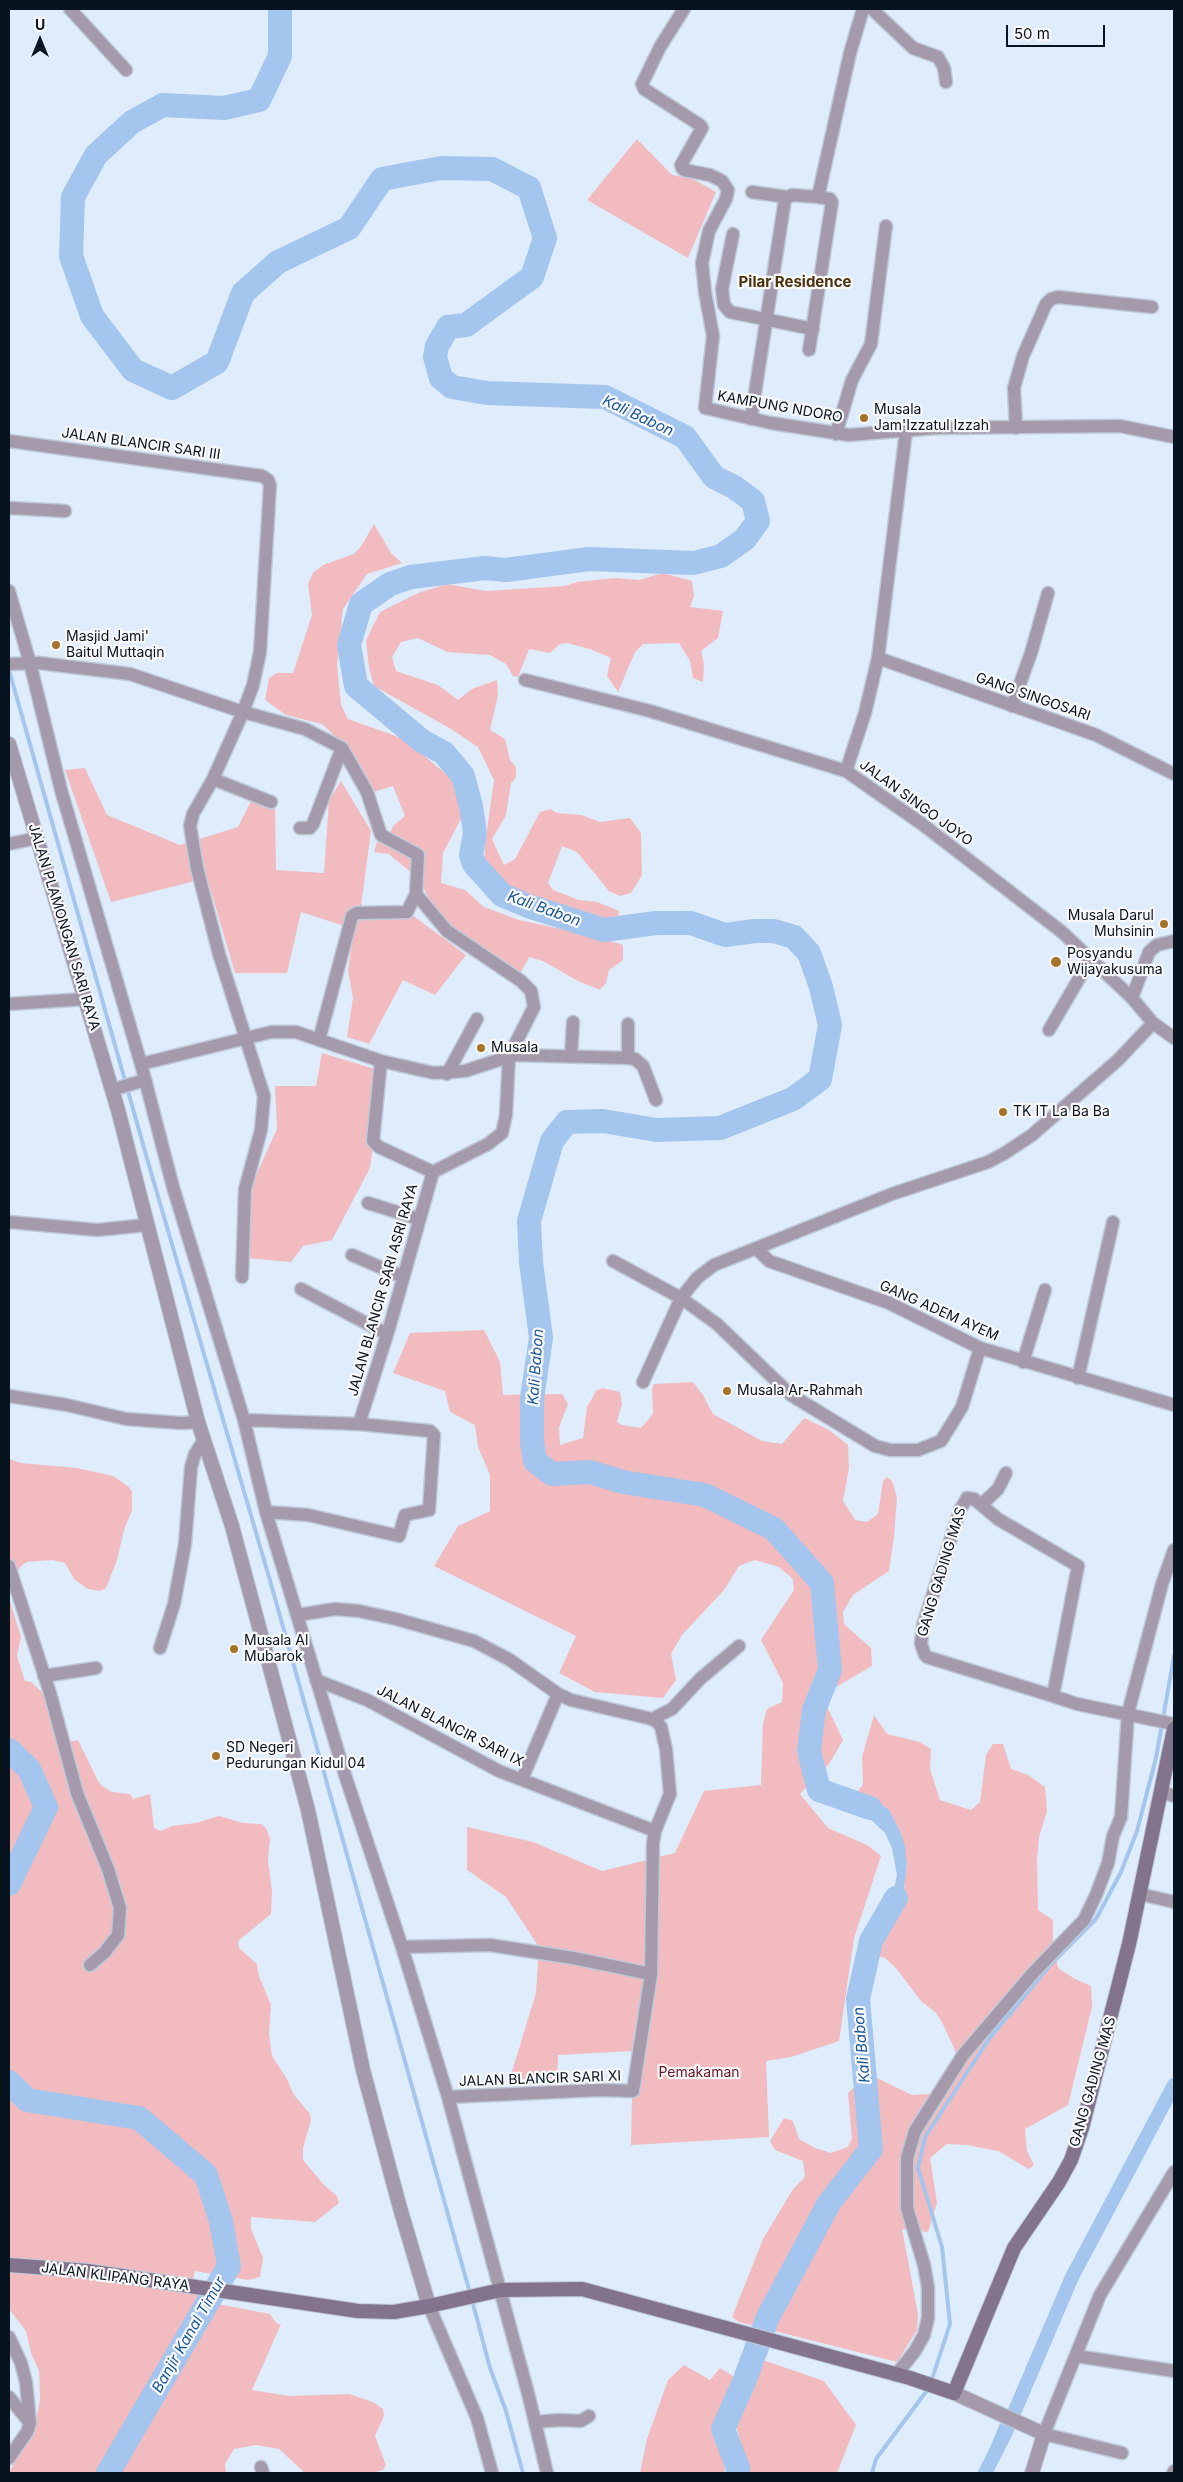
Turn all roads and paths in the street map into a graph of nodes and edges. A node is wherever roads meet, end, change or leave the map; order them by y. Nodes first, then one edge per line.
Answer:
1 (70, 9) edge
2 (684, 9) edge
3 (863, 9) edge
4 (872, 9) edge
5 (126, 70) dead end
6 (946, 82) dead end
7 (752, 192) dead end
8 (787, 196) junction
9 (818, 197) junction
10 (886, 226) dead end
11 (733, 234) dead end
12 (1152, 307) dead end
13 (765, 320) junction
14 (813, 329) junction
15 (810, 350) dead end
16 (751, 418) junction
17 (1016, 428) junction
18 (906, 431) junction
19 (836, 434) junction
20 (1174, 436) edge
21 (9, 441) edge
22 (9, 508) edge
23 (65, 511) dead end
24 (9, 591) edge
25 (1048, 594) dead end
26 (878, 658) junction
27 (30, 663) junction
28 (13, 664) edge
29 (525, 680) dead end
30 (1012, 706) junction
31 (244, 712) junction
32 (9, 744) edge
33 (342, 748) junction
34 (846, 771) junction
35 (1174, 774) edge
36 (213, 779) junction
37 (271, 802) dead end
38 (300, 828) dead end
39 (37, 838) junction
40 (9, 844) edge
41 (416, 894) junction
42 (1174, 941) edge
43 (1091, 958) junction
44 (1132, 998) junction
45 (86, 999) junction
46 (9, 1004) edge
47 (477, 1019) dead end
48 (573, 1022) dead end
49 (1153, 1023) junction
50 (628, 1024) dead end
51 (1049, 1030) dead end
52 (1174, 1038) edge
53 (245, 1039) junction
54 (318, 1040) junction
55 (509, 1056) junction
56 (571, 1056) junction
57 (628, 1058) junction
58 (381, 1061) junction
59 (141, 1064) junction
60 (447, 1074) junction
61 (139, 1082) junction
62 (116, 1089) junction
63 (656, 1100) dead end
64 (433, 1172) junction
65 (368, 1203) dead end
66 (419, 1219) junction
67 (9, 1222) edge
68 (1113, 1222) dead end
69 (147, 1225) junction
70 (756, 1248) junction
71 (352, 1255) dead end
72 (614, 1261) dead end
73 (403, 1277) junction
74 (242, 1278) dead end
75 (302, 1289) dead end
76 (1045, 1290) dead end
77 (681, 1298) junction
78 (387, 1334) junction
79 (980, 1348) junction
80 (1023, 1362) junction
81 (1078, 1378) junction
82 (643, 1382) dead end
83 (9, 1396) edge
84 (1174, 1405) edge
85 (244, 1420) junction
86 (198, 1422) junction
87 (359, 1424) junction
88 (204, 1440) junction
89 (1006, 1473) dead end
90 (982, 1504) junction
91 (266, 1512) junction
92 (1174, 1550) edge
93 (9, 1566) edge
94 (298, 1614) junction
95 (739, 1646) dead end
96 (160, 1648) dead end
97 (96, 1668) dead end
98 (44, 1676) junction
99 (316, 1680) junction
100 (558, 1694) junction
101 (1053, 1696) junction
102 (1132, 1714) junction
103 (652, 1719) junction
104 (1170, 1725) edge
105 (522, 1779) junction
106 (1168, 1794) edge
107 (655, 1831) junction
108 (1140, 1894) junction
109 (1174, 1902) edge
110 (402, 1946) junction
111 (90, 1965) dead end
112 (651, 1974) junction
113 (448, 2097) junction
114 (1174, 2172) edge
115 (9, 2264) edge
116 (494, 2291) junction
117 (436, 2305) junction
118 (11, 2344) edge
119 (1076, 2356) junction
120 (1174, 2371) edge
121 (903, 2376) junction
122 (960, 2396) junction
123 (9, 2397) edge
124 (589, 2416) dead end
125 (535, 2422) junction
126 (30, 2425) junction
127 (1044, 2434) junction
128 (1122, 2453) dead end
129 (9, 2458) edge
130 (492, 2473) edge
131 (547, 2473) edge
132 (1032, 2473) edge

1 - 5 street
2 - 16 street, KAMPUNG NDORO
3 - 9 street
4 - 6 street
7 - 8 street
8 - 9 street
8 - 13 street
9 - 14 street
10 - 19 street
11 - 13 street
12 - 17 street
13 - 14 street
13 - 16 street
14 - 15 street
16 - 19 street, KAMPUNG NDORO
17 - 18 street, KAMPUNG NDORO
17 - 20 street, KAMPUNG NDORO
18 - 19 street, KAMPUNG NDORO
18 - 26 street
21 - 31 street, JALAN BLANCIR SARI III
22 - 23 street
24 - 27 street
25 - 30 street
26 - 30 street, GANG SINGOSARI
26 - 34 street
27 - 28 street
27 - 31 street
27 - 59 street
29 - 34 street, JALAN SINGO JOYO
30 - 35 street, GANG SINGOSARI
31 - 33 street
31 - 36 street
32 - 39 street, JALAN PLAMONGAN SARI RAYA
33 - 38 street
33 - 41 street
34 - 43 street, JALAN SINGO JOYO
36 - 37 street
36 - 53 street
39 - 40 street
39 - 45 street, JALAN PLAMONGAN SARI RAYA
41 - 54 street
41 - 55 street
42 - 44 street
43 - 44 street, JALAN SINGO JOYO
43 - 51 street
44 - 49 street, JALAN SINGO JOYO
45 - 46 street
45 - 62 street, JALAN PLAMONGAN SARI RAYA
47 - 60 street
48 - 56 street
49 - 52 street, JALAN SINGO JOYO
49 - 70 street
50 - 57 street
53 - 54 street
53 - 59 street
53 - 74 street
54 - 58 street
55 - 56 street
55 - 60 street
55 - 64 street, JALAN BLANCIR SARI ASRI RAYA
56 - 57 street
57 - 63 street
58 - 60 street
58 - 64 street
59 - 61 street
61 - 62 street
61 - 85 street
62 - 69 street, JALAN PLAMONGAN SARI RAYA
64 - 66 street, JALAN BLANCIR SARI ASRI RAYA
65 - 66 street
66 - 73 street, JALAN BLANCIR SARI ASRI RAYA
67 - 69 street
68 - 81 street
69 - 86 street, JALAN PLAMONGAN SARI RAYA
70 - 77 street
70 - 79 street, GANG ADEM AYEM
71 - 73 street
72 - 77 street
73 - 78 street, JALAN BLANCIR SARI ASRI RAYA
75 - 78 street
76 - 80 street
77 - 79 street
77 - 82 street
78 - 87 street, JALAN BLANCIR SARI ASRI RAYA
79 - 80 street, GANG ADEM AYEM
80 - 81 street, GANG ADEM AYEM
81 - 84 street, GANG ADEM AYEM
83 - 86 street
85 - 87 street
85 - 91 street
86 - 88 street, JALAN PLAMONGAN SARI RAYA
87 - 91 street
88 - 96 street
88 - 117 street, JALAN PLAMONGAN SARI RAYA
89 - 90 street
90 - 101 street, GANG GADING MAS
90 - 101 street, GANG GADING MAS
91 - 94 street
92 - 102 street
93 - 98 street
94 - 99 street
94 - 100 street
95 - 103 street
97 - 98 street
98 - 111 street
99 - 105 street, JALAN BLANCIR SARI IX
99 - 110 street
100 - 103 street
100 - 105 street
101 - 102 street, GANG GADING MAS
102 - 104 street, GANG GADING MAS
102 - 121 street
103 - 107 street
104 - 106 main road, GANG GADING MAS
105 - 107 street, JALAN BLANCIR SARI IX
106 - 108 main road, GANG GADING MAS
107 - 112 street
108 - 109 street
108 - 122 main road, GANG GADING MAS
110 - 112 street
110 - 113 street
112 - 113 street, JALAN BLANCIR SARI XI
113 - 116 street
114 - 119 street
115 - 117 main road, JALAN KLIPANG RAYA
116 - 117 main road, JALAN KLIPANG RAYA
116 - 121 main road, JALAN KLIPANG RAYA
116 - 125 street
117 - 130 street
118 - 126 street
119 - 120 street
119 - 127 street
121 - 122 main road, JALAN KLIPANG RAYA
122 - 127 street
123 - 126 street
124 - 125 street
125 - 131 street
126 - 129 street
127 - 128 street
127 - 132 street

